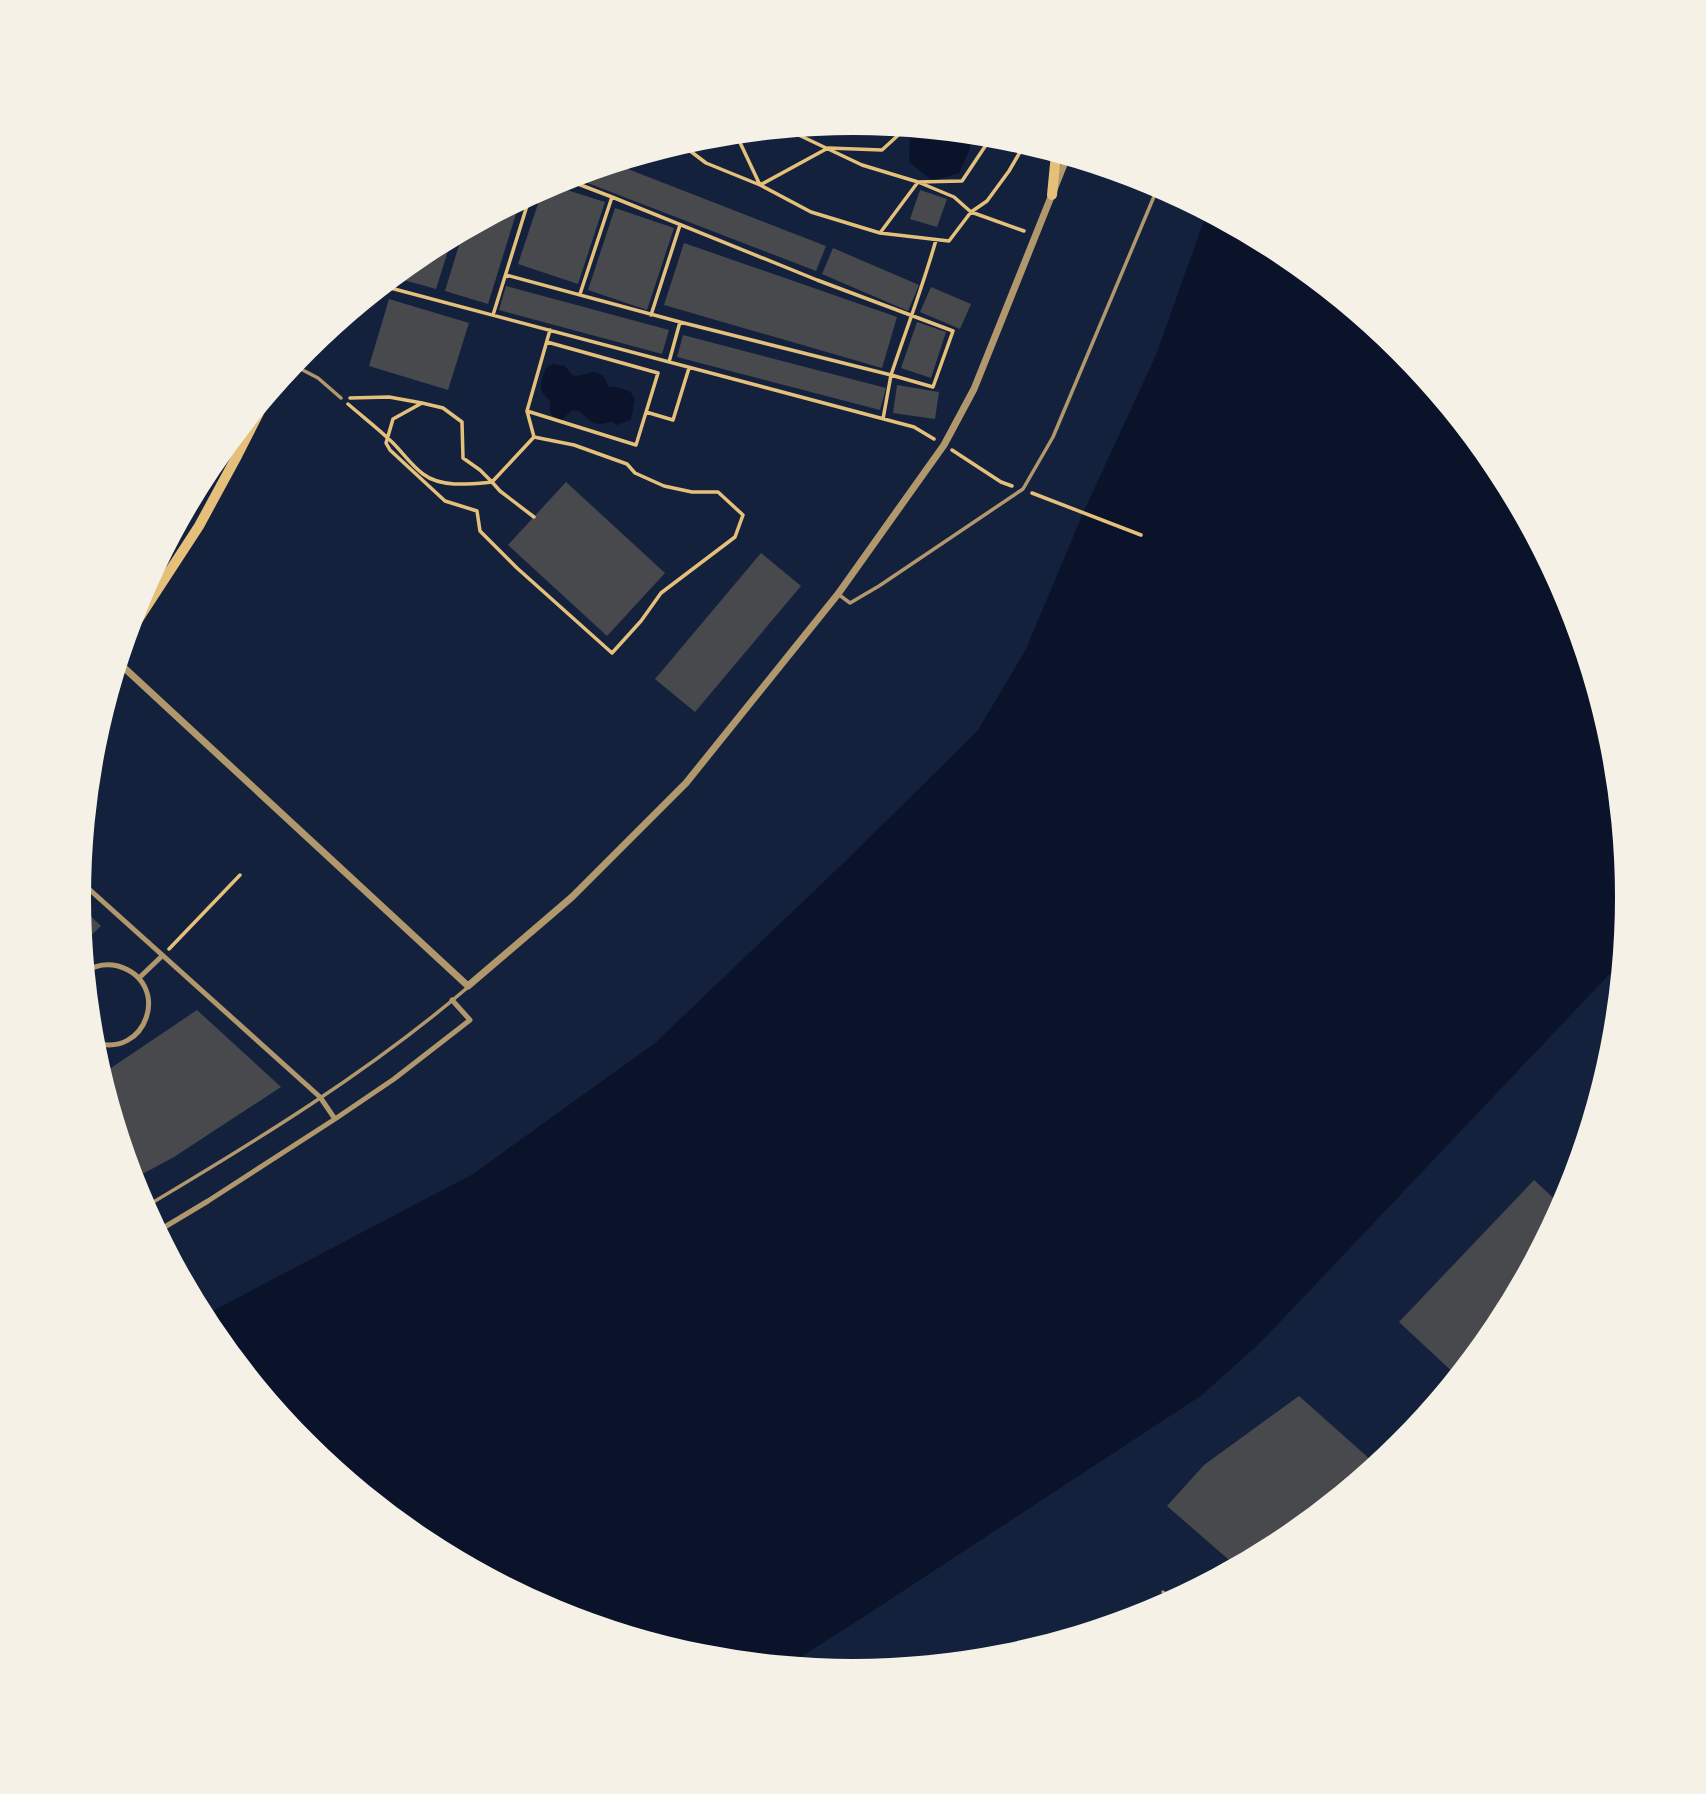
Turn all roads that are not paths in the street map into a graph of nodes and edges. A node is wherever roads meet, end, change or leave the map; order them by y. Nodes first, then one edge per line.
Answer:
1 (1055, 162) edge
2 (1064, 165) edge
3 (1052, 195) junction
4 (1154, 197) edge
5 (303, 370) edge
6 (341, 398) road end
7 (250, 431) edge
8 (838, 594) junction
9 (151, 601) edge
10 (126, 669) edge
11 (91, 891) edge
12 (162, 956) junction
13 (95, 967) edge
14 (139, 978) junction
15 (468, 986) junction
16 (453, 1000) junction
17 (106, 1044) edge
18 (320, 1097) junction
19 (335, 1119) junction
20 (155, 1201) edge
21 (166, 1226) edge

1 - 3 main road
2 - 3 street
3 - 8 street
4 - 8 lane
5 - 6 lane
7 - 9 main road
8 - 15 street
10 - 15 street
11 - 12 street
12 - 14 street
12 - 18 street
13 - 14 street
14 - 17 street
15 - 16 lane
16 - 18 lane
16 - 19 street
18 - 19 street
18 - 20 lane
19 - 21 street

